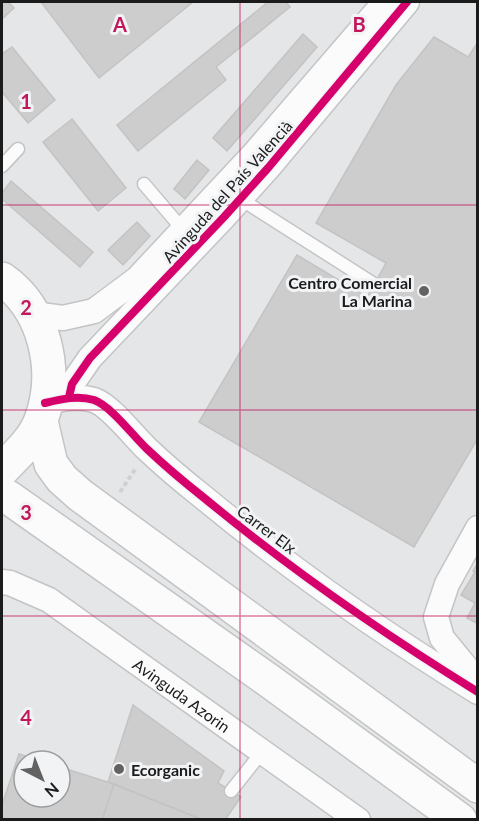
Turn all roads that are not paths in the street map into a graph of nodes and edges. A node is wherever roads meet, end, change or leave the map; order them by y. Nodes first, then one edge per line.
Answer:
1 (386, 2) edge
2 (407, 2) edge
3 (18, 149) dead end
4 (2, 166) edge
5 (144, 184) dead end
6 (232, 193) junction
7 (184, 231) junction
8 (2, 279) edge
9 (374, 284) dead end
10 (33, 314) junction
11 (52, 407) junction
12 (2, 470) edge
13 (2, 495) edge
14 (477, 528) edge
15 (2, 582) edge
16 (477, 682) edge
17 (477, 692) edge
18 (262, 752) junction
19 (477, 786) edge
20 (231, 791) dead end
21 (358, 819) edge
22 (460, 819) edge

1 - 6 street, Avinguda del País Valencià
2 - 6 street, Avinguda del País Valencià
3 - 4 lane
5 - 7 lane
6 - 7 street, Avinguda del País Valencià
6 - 9 lane
6 - 11 street, Avinguda del País Valencià
7 - 10 street, Avinguda del País Valencià
8 - 10 main road
10 - 11 main road
11 - 12 main road
11 - 17 street, Carrer Elx
11 - 19 main road
13 - 22 main road
14 - 16 street
15 - 18 street, Avinguda Azorin
18 - 20 lane
18 - 21 street, Avinguda Azorin

